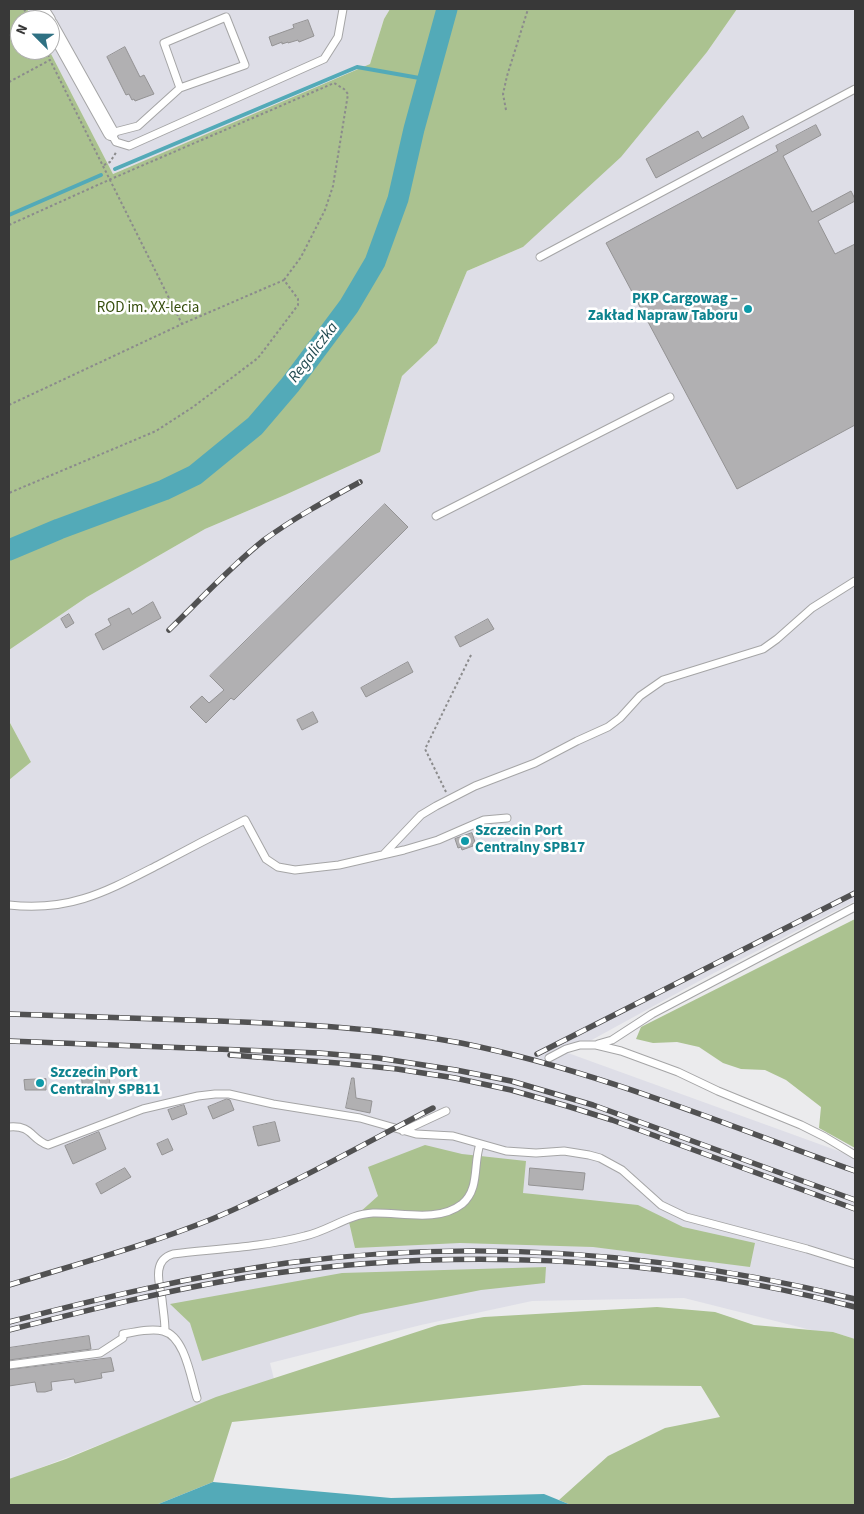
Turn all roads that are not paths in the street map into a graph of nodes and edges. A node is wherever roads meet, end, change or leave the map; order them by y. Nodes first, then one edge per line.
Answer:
1 (342, 9) edge
2 (60, 42) edge
3 (180, 88) junction
4 (855, 89) edge
5 (111, 133) junction
6 (540, 257) dead end
7 (670, 397) dead end
8 (436, 516) dead end
9 (855, 581) edge
10 (507, 818) dead end
11 (384, 854) junction
12 (9, 906) edge
13 (855, 907) edge
14 (596, 1045) junction
15 (549, 1058) dead end
16 (446, 1111) dead end
17 (9, 1127) edge
18 (402, 1131) junction
19 (480, 1144) junction
20 (855, 1155) edge
21 (855, 1264) edge
22 (165, 1331) junction
23 (9, 1365) edge
24 (197, 1398) dead end

1 - 5 lane
2 - 5 street
3 - 3 lane
3 - 5 lane
4 - 6 lane
7 - 8 lane
9 - 11 lane
10 - 11 lane
11 - 12 lane
13 - 14 lane
14 - 15 lane
14 - 20 lane
16 - 18 lane
17 - 18 lane
18 - 19 lane
19 - 21 lane
19 - 22 lane
22 - 23 lane
22 - 24 lane

